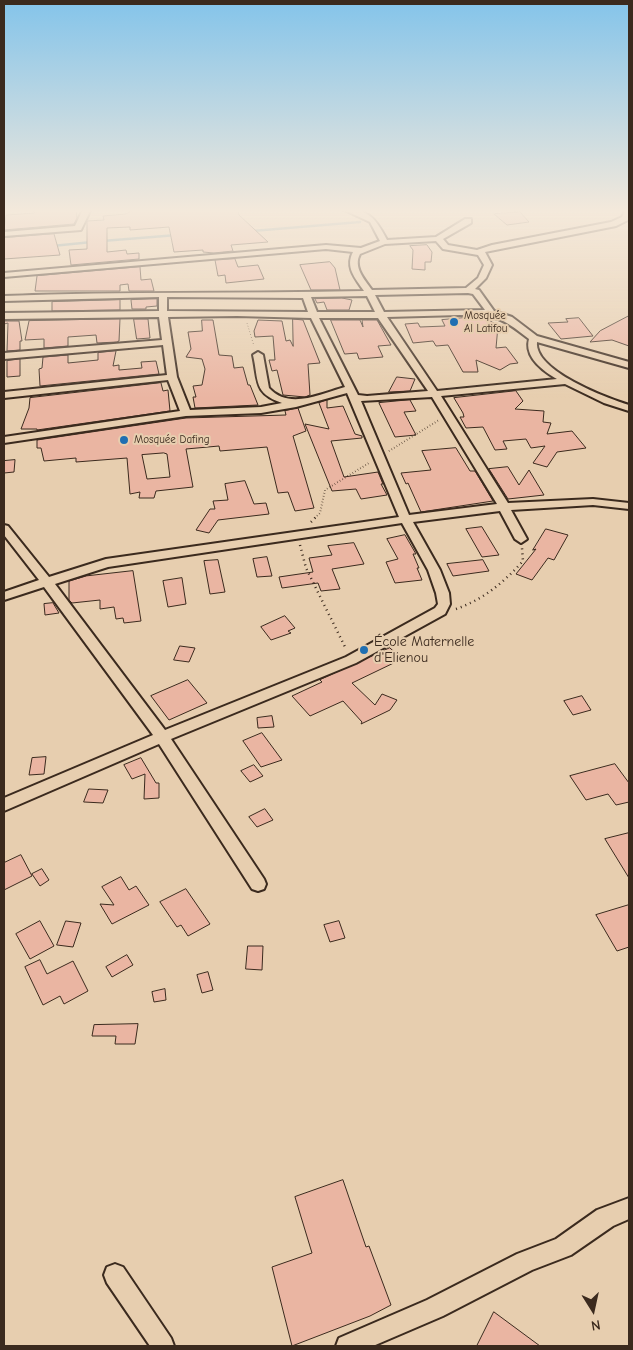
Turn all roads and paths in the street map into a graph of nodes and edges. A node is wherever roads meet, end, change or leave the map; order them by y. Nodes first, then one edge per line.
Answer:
1 (38, 272) edge
2 (355, 272) edge
3 (485, 272) edge
4 (4, 275) edge
5 (468, 290) junction
6 (163, 294) junction
7 (370, 294) junction
8 (306, 295) junction
9 (4, 298) edge
10 (246, 313) junction
11 (491, 313) junction
12 (163, 314) junction
13 (312, 314) junction
14 (382, 315) junction
15 (4, 316) edge
16 (534, 338) junction
17 (167, 342) junction
18 (4, 356) edge
19 (258, 356) joint
20 (629, 365) edge
21 (172, 378) junction
22 (568, 381) junction
23 (352, 393) junction
24 (435, 393) junction
25 (4, 395) edge
26 (296, 404) junction
27 (629, 408) edge
28 (186, 413) junction
29 (4, 440) edge
30 (629, 506) edge
31 (504, 507) junction
32 (405, 518) junction
33 (4, 528) edge
34 (521, 539) joint
35 (46, 581) junction
36 (4, 596) edge
37 (440, 611) junction
38 (162, 737) junction
39 (4, 805) edge
40 (258, 884) dead end
41 (629, 1208) edge
42 (115, 1275) dead end
43 (163, 1346) edge
44 (347, 1346) edge

1 - 4 street
2 - 7 street
3 - 5 street
5 - 7 street
5 - 11 street
6 - 8 street
6 - 9 street
6 - 12 street
7 - 8 street
7 - 14 street
8 - 13 street
10 - 12 street
10 - 13 street
10 - 19 path
11 - 14 street
11 - 16 street
12 - 15 street
12 - 17 street
13 - 14 street
13 - 23 street
14 - 24 street
16 - 20 street
16 - 22 street
17 - 18 street
17 - 21 street
19 - 26 street
21 - 25 street
21 - 28 street
22 - 24 street
22 - 27 street
23 - 24 street
23 - 26 street
23 - 32 street
24 - 31 street
26 - 28 street
28 - 29 street
30 - 31 street
31 - 32 street
31 - 34 street
32 - 35 street
32 - 37 street
33 - 35 street
34 - 37 path
35 - 36 street
35 - 38 street
37 - 38 street
38 - 39 street
38 - 40 street
41 - 44 street
42 - 43 street

